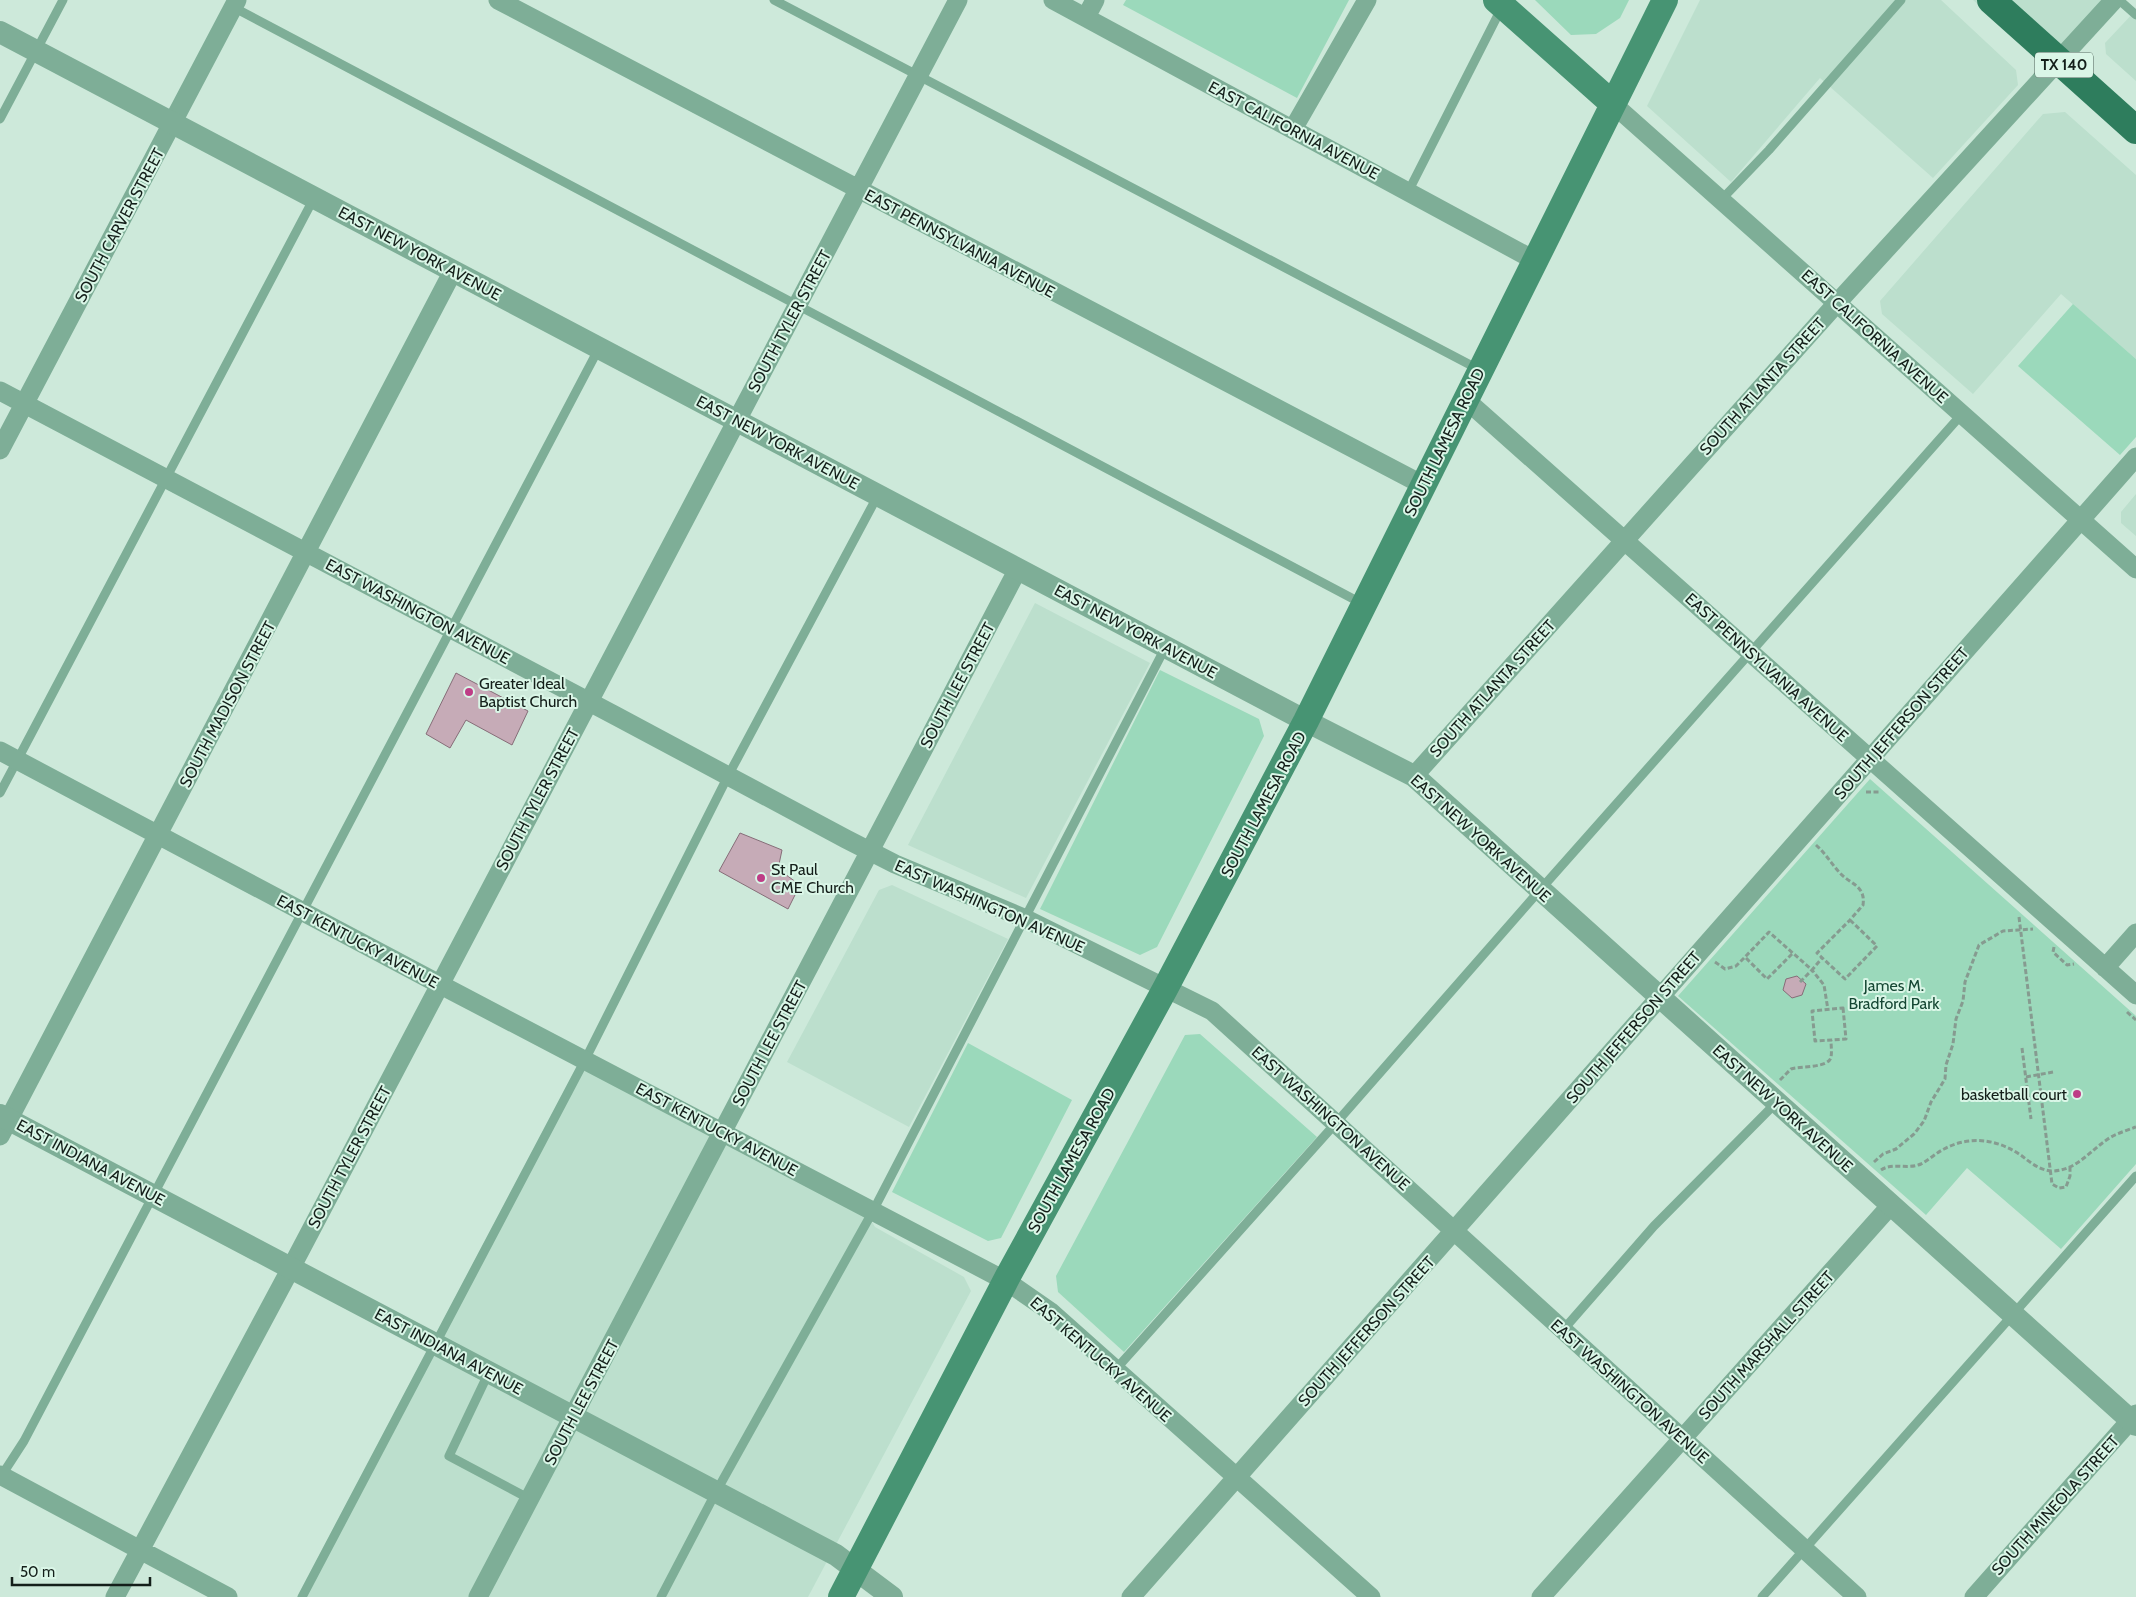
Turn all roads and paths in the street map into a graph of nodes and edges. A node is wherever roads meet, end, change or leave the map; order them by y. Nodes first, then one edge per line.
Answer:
1 (63, 0) edge
2 (498, 0) edge
3 (774, 0) edge
4 (958, 0) edge
5 (1053, 0) edge
6 (1095, 0) edge
7 (1367, 0) edge
8 (1665, 0) edge
9 (1901, 0) edge
10 (1991, 0) edge
11 (2114, 0) edge
12 (2119, 0) edge
13 (1499, 3) edge
14 (235, 4) edge
15 (2136, 15) edge
16 (1086, 17) junction
17 (0, 32) edge
18 (36, 51) junction
19 (2058, 60) junction
20 (917, 76) junction
21 (1613, 104) junction
22 (0, 119) edge
23 (172, 123) junction
24 (1293, 129) junction
25 (2136, 130) edge
26 (858, 189) junction
27 (1408, 192) junction
28 (314, 198) junction
29 (1721, 200) junction
30 (1534, 260) junction
31 (453, 271) junction
32 (1837, 303) junction
33 (797, 306) junction
34 (599, 348) junction
35 (1480, 370) junction
36 (0, 391) edge
37 (1465, 399) junction
38 (24, 404) junction
39 (1962, 414) junction
40 (737, 420) junction
41 (0, 450) edge
42 (2136, 457) edge
43 (167, 479) junction
44 (1423, 485) junction
45 (878, 495) junction
46 (2080, 519) junction
47 (1624, 540) junction
48 (307, 552) junction
49 (1018, 569) junction
50 (2136, 569) edge
51 (1364, 604) junction
52 (452, 629) junction
53 (1166, 647) junction
54 (1751, 653) junction
55 (588, 702) junction
56 (1306, 721) junction
57 (0, 751) edge
58 (1870, 759) junction
59 (17, 760) junction
60 (728, 776) junction
61 (1414, 776) junction
62 (1880, 792) dead end
63 (0, 793) edge
64 (1862, 793) dead end
65 (157, 835) junction
66 (1822, 837) dead end
67 (1816, 845) junction
68 (870, 851) junction
69 (1809, 852) dead end
70 (1540, 890) junction
71 (2012, 910) dead end
72 (301, 911) junction
73 (2019, 916) junction
74 (1026, 919) junction
75 (1850, 920) junction
76 (2021, 929) junction
77 (2033, 929) junction
78 (2136, 933) edge
79 (2040, 935) dead end
80 (2048, 941) dead end
81 (1792, 954) junction
82 (1745, 957) junction
83 (1822, 958) junction
84 (1707, 966) dead end
85 (2105, 968) junction
86 (1812, 970) junction
87 (2081, 970) dead end
88 (1800, 982) dead end
89 (439, 984) junction
90 (1165, 989) junction
91 (1659, 997) junction
92 (2129, 1001) edge
93 (1828, 1010) junction
94 (2136, 1020) edge
95 (1830, 1040) junction
96 (2022, 1048) dead end
97 (585, 1060) junction
98 (2053, 1072) dead end
99 (2039, 1075) junction
100 (1771, 1076) dead end
101 (2026, 1077) junction
102 (1777, 1102) junction
103 (2031, 1120) dead end
104 (1336, 1123) junction
105 (3, 1124) edge
106 (2136, 1127) edge
107 (722, 1132) junction
108 (1871, 1164) dead end
109 (2070, 1167) junction
110 (1880, 1171) dead end
111 (2051, 1171) junction
112 (2136, 1176) edge
113 (153, 1195) junction
114 (1891, 1205) junction
115 (873, 1211) junction
116 (1455, 1231) junction
117 (291, 1268) junction
118 (1006, 1281) junction
119 (2013, 1315) junction
120 (1563, 1330) junction
121 (434, 1343) junction
122 (1116, 1370) junction
123 (489, 1372) junction
124 (573, 1417) junction
125 (2134, 1420) edge
126 (1682, 1438) junction
127 (0, 1476) edge
128 (1236, 1478) junction
129 (716, 1492) junction
130 (530, 1499) junction
131 (139, 1550) junction
132 (1805, 1550) junction
133 (855, 1568) junction
134 (115, 1597) edge
135 (228, 1597) edge
136 (302, 1597) edge
137 (478, 1597) edge
138 (661, 1597) edge
139 (841, 1597) edge
140 (892, 1597) edge
141 (1131, 1597) edge
142 (1371, 1597) edge
143 (1541, 1597) edge
144 (1762, 1597) edge
145 (1857, 1597) edge
146 (1974, 1597) edge

1 - 18 lane
2 - 26 street, EAST PENNSYLVANIA AVENUE
3 - 20 lane
4 - 20 street, SOUTH TYLER STREET
5 - 16 street, EAST CALIFORNIA AVENUE
6 - 16 street
7 - 24 street
8 - 21 main road, SOUTH LAMESA ROAD
9 - 29 lane
10 - 19 main road, TX 140
11 - 19 street, SOUTH ATLANTA STREET
12 - 15 lane
13 - 21 main road
13 - 27 lane
14 - 23 street, SOUTH CARVER STREET
14 - 33 lane
16 - 24 street, EAST CALIFORNIA AVENUE
17 - 18 street, EAST NEW YORK AVENUE
18 - 22 lane
18 - 23 street, EAST NEW YORK AVENUE
19 - 25 main road, TX 140
19 - 32 street, SOUTH ATLANTA STREET
20 - 26 street, SOUTH TYLER STREET
20 - 35 lane
21 - 29 street, EAST CALIFORNIA AVENUE
21 - 30 main road, SOUTH LAMESA ROAD
23 - 28 street, EAST NEW YORK AVENUE
23 - 38 street, SOUTH CARVER STREET
24 - 27 street, EAST CALIFORNIA AVENUE
26 - 33 street, SOUTH TYLER STREET
26 - 44 street, EAST PENNSYLVANIA AVENUE
27 - 30 street, EAST CALIFORNIA AVENUE
28 - 31 street, EAST NEW YORK AVENUE
28 - 43 lane
29 - 32 street, EAST CALIFORNIA AVENUE
30 - 35 main road, SOUTH LAMESA ROAD
31 - 34 street, EAST NEW YORK AVENUE
31 - 48 street, SOUTH MADISON STREET
32 - 39 street, EAST CALIFORNIA AVENUE
32 - 47 street, SOUTH ATLANTA STREET
33 - 40 street, SOUTH TYLER STREET
33 - 51 lane
34 - 40 street, EAST NEW YORK AVENUE
34 - 52 lane
35 - 37 main road, SOUTH LAMESA ROAD
36 - 38 street, EAST WASHINGTON AVENUE
37 - 44 main road, SOUTH LAMESA ROAD
37 - 47 street, EAST PENNSYLVANIA AVENUE
38 - 41 street, SOUTH CARVER STREET
38 - 43 street, EAST WASHINGTON AVENUE
39 - 46 street, EAST CALIFORNIA AVENUE
39 - 54 lane
40 - 45 street, EAST NEW YORK AVENUE
40 - 55 street, SOUTH TYLER STREET
42 - 46 street, SOUTH JEFFERSON STREET
43 - 48 street, EAST WASHINGTON AVENUE
43 - 59 lane
44 - 51 main road, SOUTH LAMESA ROAD
45 - 49 street, EAST NEW YORK AVENUE
45 - 60 lane
46 - 50 street, EAST CALIFORNIA AVENUE
46 - 58 street, SOUTH JEFFERSON STREET
47 - 54 street, EAST PENNSYLVANIA AVENUE
47 - 61 street, SOUTH ATLANTA STREET
48 - 52 street, EAST WASHINGTON AVENUE
48 - 65 street, SOUTH MADISON STREET
49 - 53 street, EAST NEW YORK AVENUE
49 - 68 street, SOUTH LEE STREET
51 - 56 main road, SOUTH LAMESA ROAD
52 - 55 street, EAST WASHINGTON AVENUE
52 - 72 lane
53 - 56 street, EAST NEW YORK AVENUE
53 - 74 lane
54 - 58 street, EAST PENNSYLVANIA AVENUE
54 - 70 lane
55 - 60 street, EAST WASHINGTON AVENUE
55 - 89 street, SOUTH TYLER STREET
56 - 61 street, EAST NEW YORK AVENUE
56 - 90 main road, SOUTH LAMESA ROAD
57 - 59 street, EAST KENTUCKY AVENUE
58 - 85 street, EAST PENNSYLVANIA AVENUE
58 - 91 street, SOUTH JEFFERSON STREET
59 - 63 lane
59 - 65 street, EAST KENTUCKY AVENUE
60 - 68 street, EAST WASHINGTON AVENUE
60 - 97 lane
61 - 70 street, EAST NEW YORK AVENUE
62 - 64 path
65 - 72 street, EAST KENTUCKY AVENUE
65 - 105 street, SOUTH MADISON STREET
66 - 67 path
67 - 69 path
67 - 75 path
68 - 74 street, EAST WASHINGTON AVENUE
68 - 107 street, SOUTH LEE STREET
70 - 91 street, EAST NEW YORK AVENUE
70 - 104 lane
71 - 73 path
72 - 89 street, EAST KENTUCKY AVENUE
72 - 113 lane
73 - 76 path
73 - 77 path
74 - 90 street, EAST WASHINGTON AVENUE
74 - 115 lane
75 - 83 path
75 - 83 path
76 - 77 path
76 - 99 path
76 - 108 path
77 - 79 path
78 - 85 street
80 - 87 path
81 - 82 path
81 - 82 path
81 - 86 path
82 - 84 path
83 - 86 path
85 - 92 street, EAST PENNSYLVANIA AVENUE
86 - 88 path
86 - 93 path
89 - 97 street, EAST KENTUCKY AVENUE
89 - 117 street, SOUTH TYLER STREET
90 - 104 street, EAST WASHINGTON AVENUE
90 - 118 main road, SOUTH LAMESA ROAD
91 - 102 street, EAST NEW YORK AVENUE
91 - 116 street, SOUTH JEFFERSON STREET
92 - 94 path
93 - 95 path
93 - 95 path
95 - 100 path
96 - 101 path
97 - 107 street, EAST KENTUCKY AVENUE
97 - 121 lane
98 - 99 path
99 - 101 path
99 - 111 path
101 - 103 path
102 - 114 street, EAST NEW YORK AVENUE
102 - 120 lane
104 - 116 street, EAST WASHINGTON AVENUE
104 - 122 lane
105 - 113 street, EAST INDIANA AVENUE
106 - 109 path
107 - 115 street, EAST KENTUCKY AVENUE
107 - 124 street, SOUTH LEE STREET
109 - 111 path
109 - 111 path
110 - 111 path
112 - 119 lane
113 - 117 street, EAST INDIANA AVENUE
113 - 127 lane
114 - 119 street, EAST NEW YORK AVENUE
114 - 126 street, SOUTH MARSHALL STREET
115 - 118 street, EAST KENTUCKY AVENUE
115 - 129 lane
116 - 120 street, EAST WASHINGTON AVENUE
116 - 128 street, SOUTH JEFFERSON STREET
117 - 121 street, EAST INDIANA AVENUE
117 - 131 street, SOUTH TYLER STREET
118 - 122 street, EAST KENTUCKY AVENUE
118 - 133 main road, SOUTH LAMESA ROAD
119 - 125 street, EAST NEW YORK AVENUE
119 - 132 lane
120 - 126 street, EAST WASHINGTON AVENUE
121 - 123 street, EAST INDIANA AVENUE
121 - 136 lane
122 - 128 street, EAST KENTUCKY AVENUE
123 - 124 street, EAST INDIANA AVENUE
123 - 130 lane
124 - 129 street, EAST INDIANA AVENUE
124 - 130 street, SOUTH LEE STREET
125 - 146 street, SOUTH MINEOLA STREET
126 - 132 street, EAST WASHINGTON AVENUE
126 - 143 street, SOUTH MARSHALL STREET
127 - 131 street
128 - 141 street, SOUTH JEFFERSON STREET
128 - 142 street, EAST KENTUCKY AVENUE
129 - 133 street, EAST INDIANA AVENUE
129 - 138 lane
130 - 137 street, SOUTH LEE STREET
131 - 134 street, SOUTH TYLER STREET
131 - 135 street
132 - 144 lane
132 - 145 street, EAST WASHINGTON AVENUE
133 - 139 main road, SOUTH LAMESA ROAD
133 - 140 street, EAST INDIANA AVENUE

